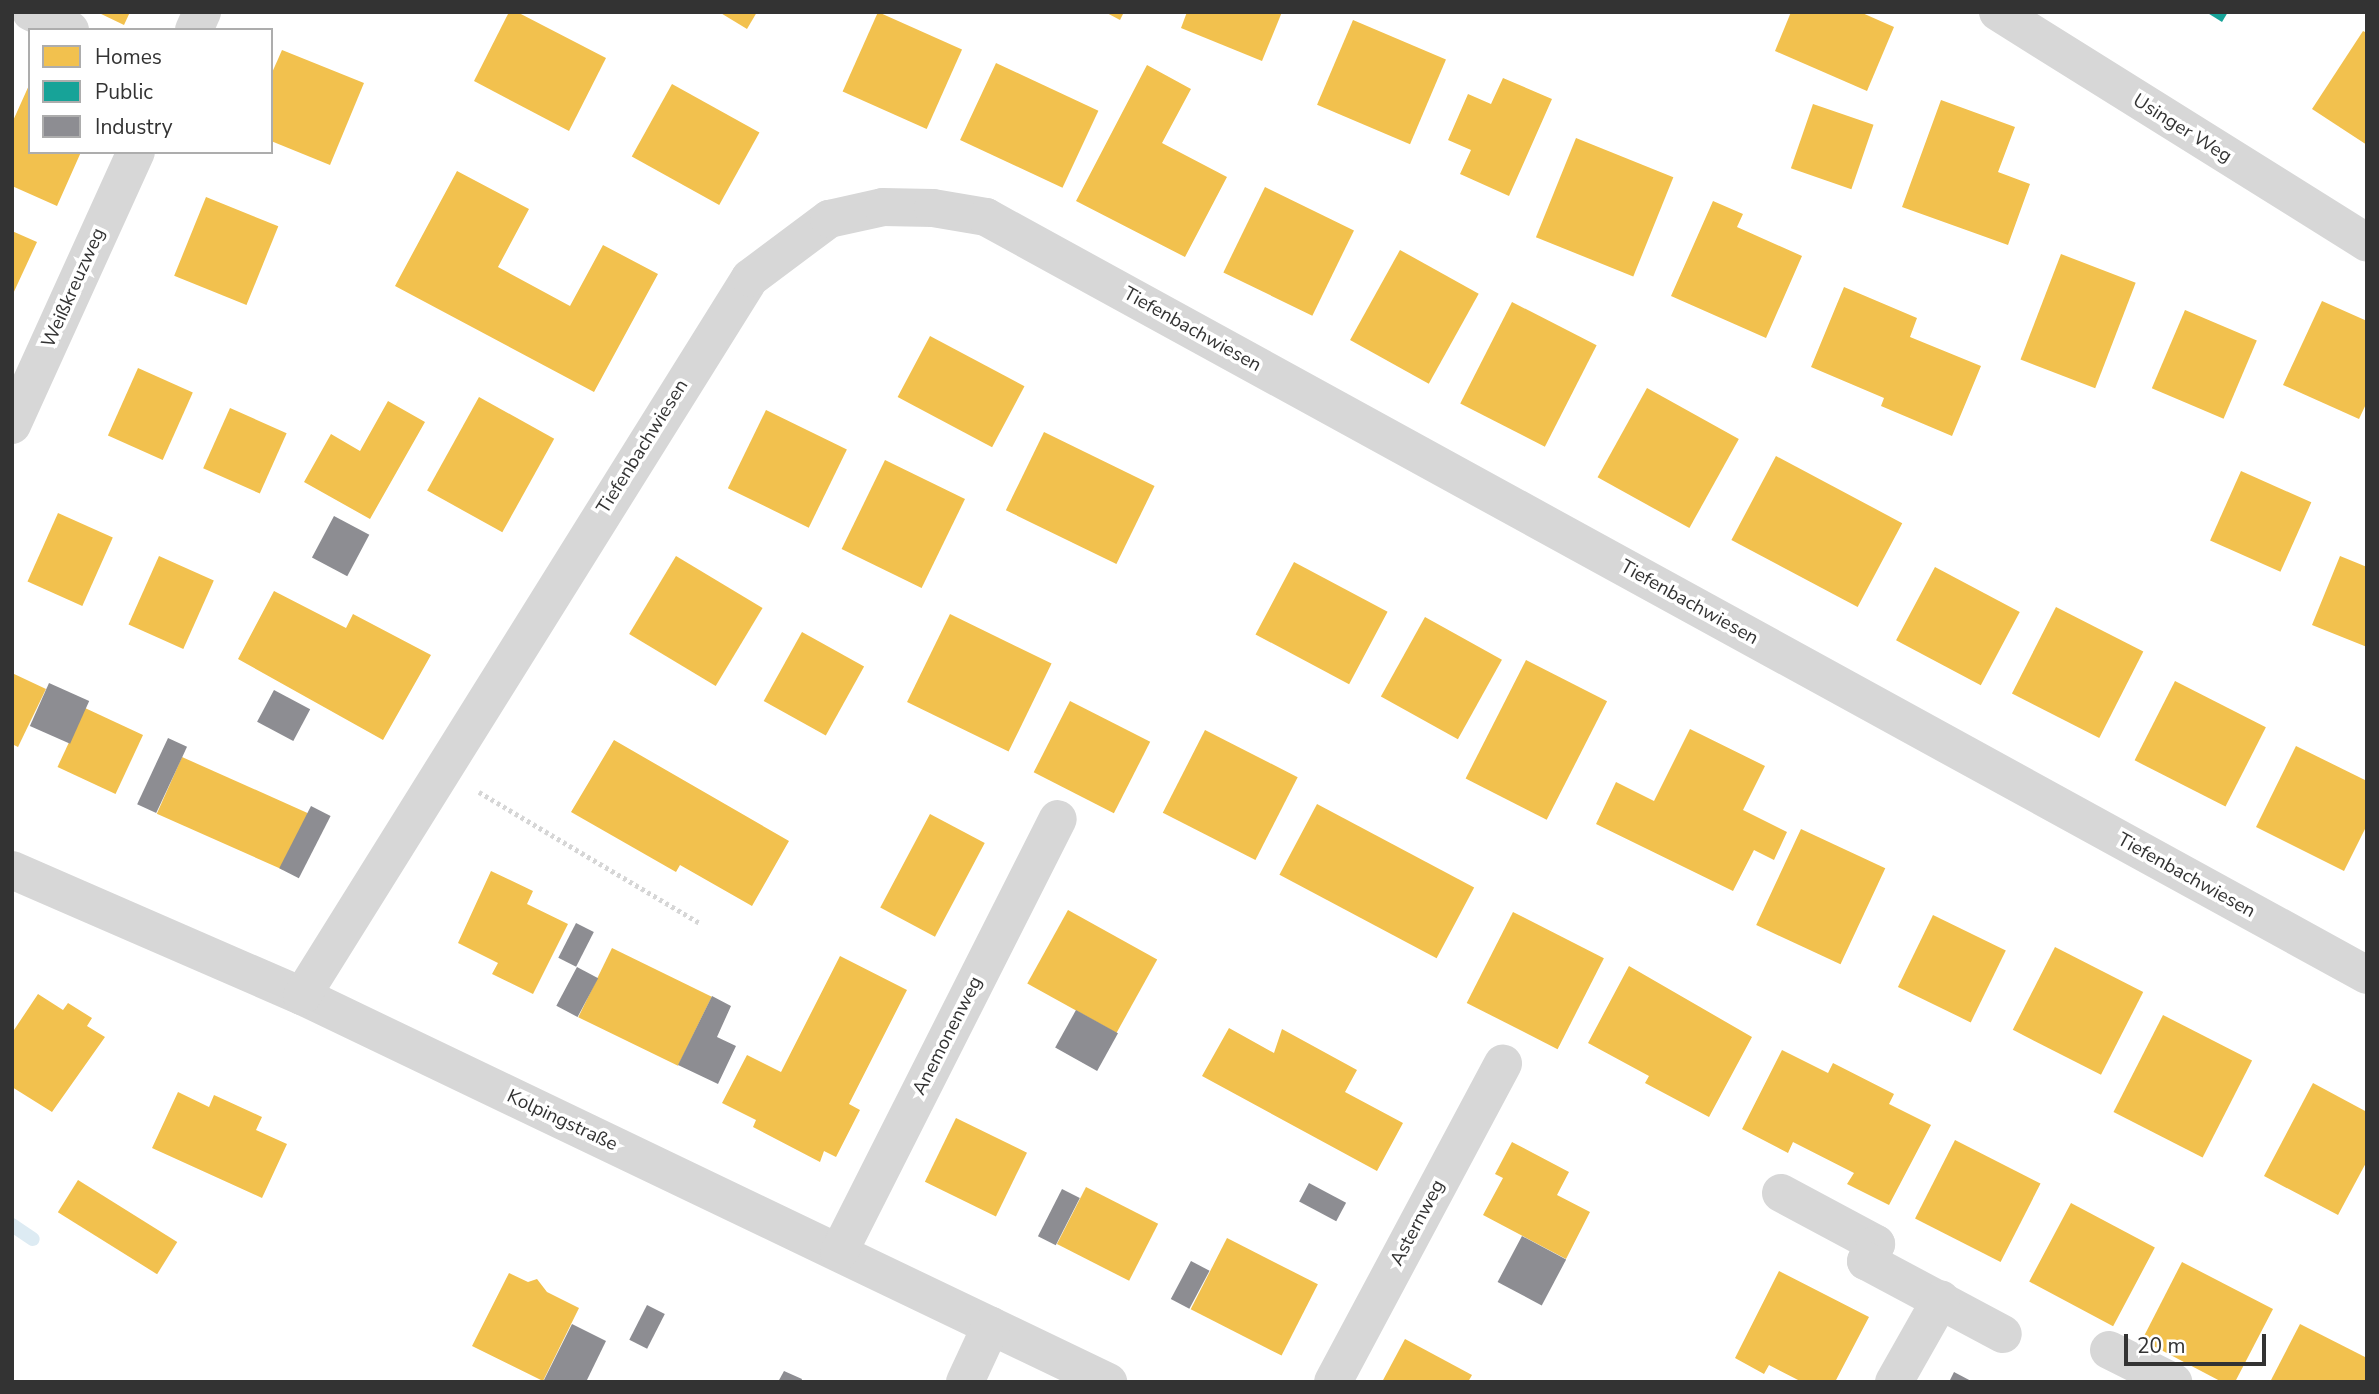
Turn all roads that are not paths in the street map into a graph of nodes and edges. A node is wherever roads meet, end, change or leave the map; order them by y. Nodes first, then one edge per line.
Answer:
1 (31, 12) edge
2 (202, 12) edge
3 (1998, 12) edge
4 (65, 28) edge
5 (195, 28) edge
6 (134, 154) edge
7 (2367, 243) edge
8 (12, 425) edge
9 (1058, 819) dead end
10 (12, 870) edge
11 (2367, 975) edge
12 (302, 996) junction
13 (1503, 1065) dead end
14 (1781, 1193) dead end
15 (839, 1252) junction
16 (1941, 1299) junction
17 (991, 1325) junction
18 (2003, 1334) dead end
19 (2109, 1350) dead end
20 (965, 1382) edge
21 (1108, 1382) edge
22 (1333, 1382) edge
23 (1894, 1382) edge
24 (2173, 1382) edge

1 - 4 street
2 - 5 street
3 - 7 street, Usinger Weg
6 - 8 street, Weißkreuzweg
9 - 15 street, Anemonenweg
10 - 12 street, Kolpingstraße
11 - 12 street, Tiefenbachwiesen
12 - 15 street, Kolpingstraße
13 - 22 street, Asternweg
14 - 16 street
15 - 17 street, Kolpingstraße
16 - 18 street
16 - 23 street
17 - 20 street
17 - 21 street, Kolpingstraße
19 - 24 street

